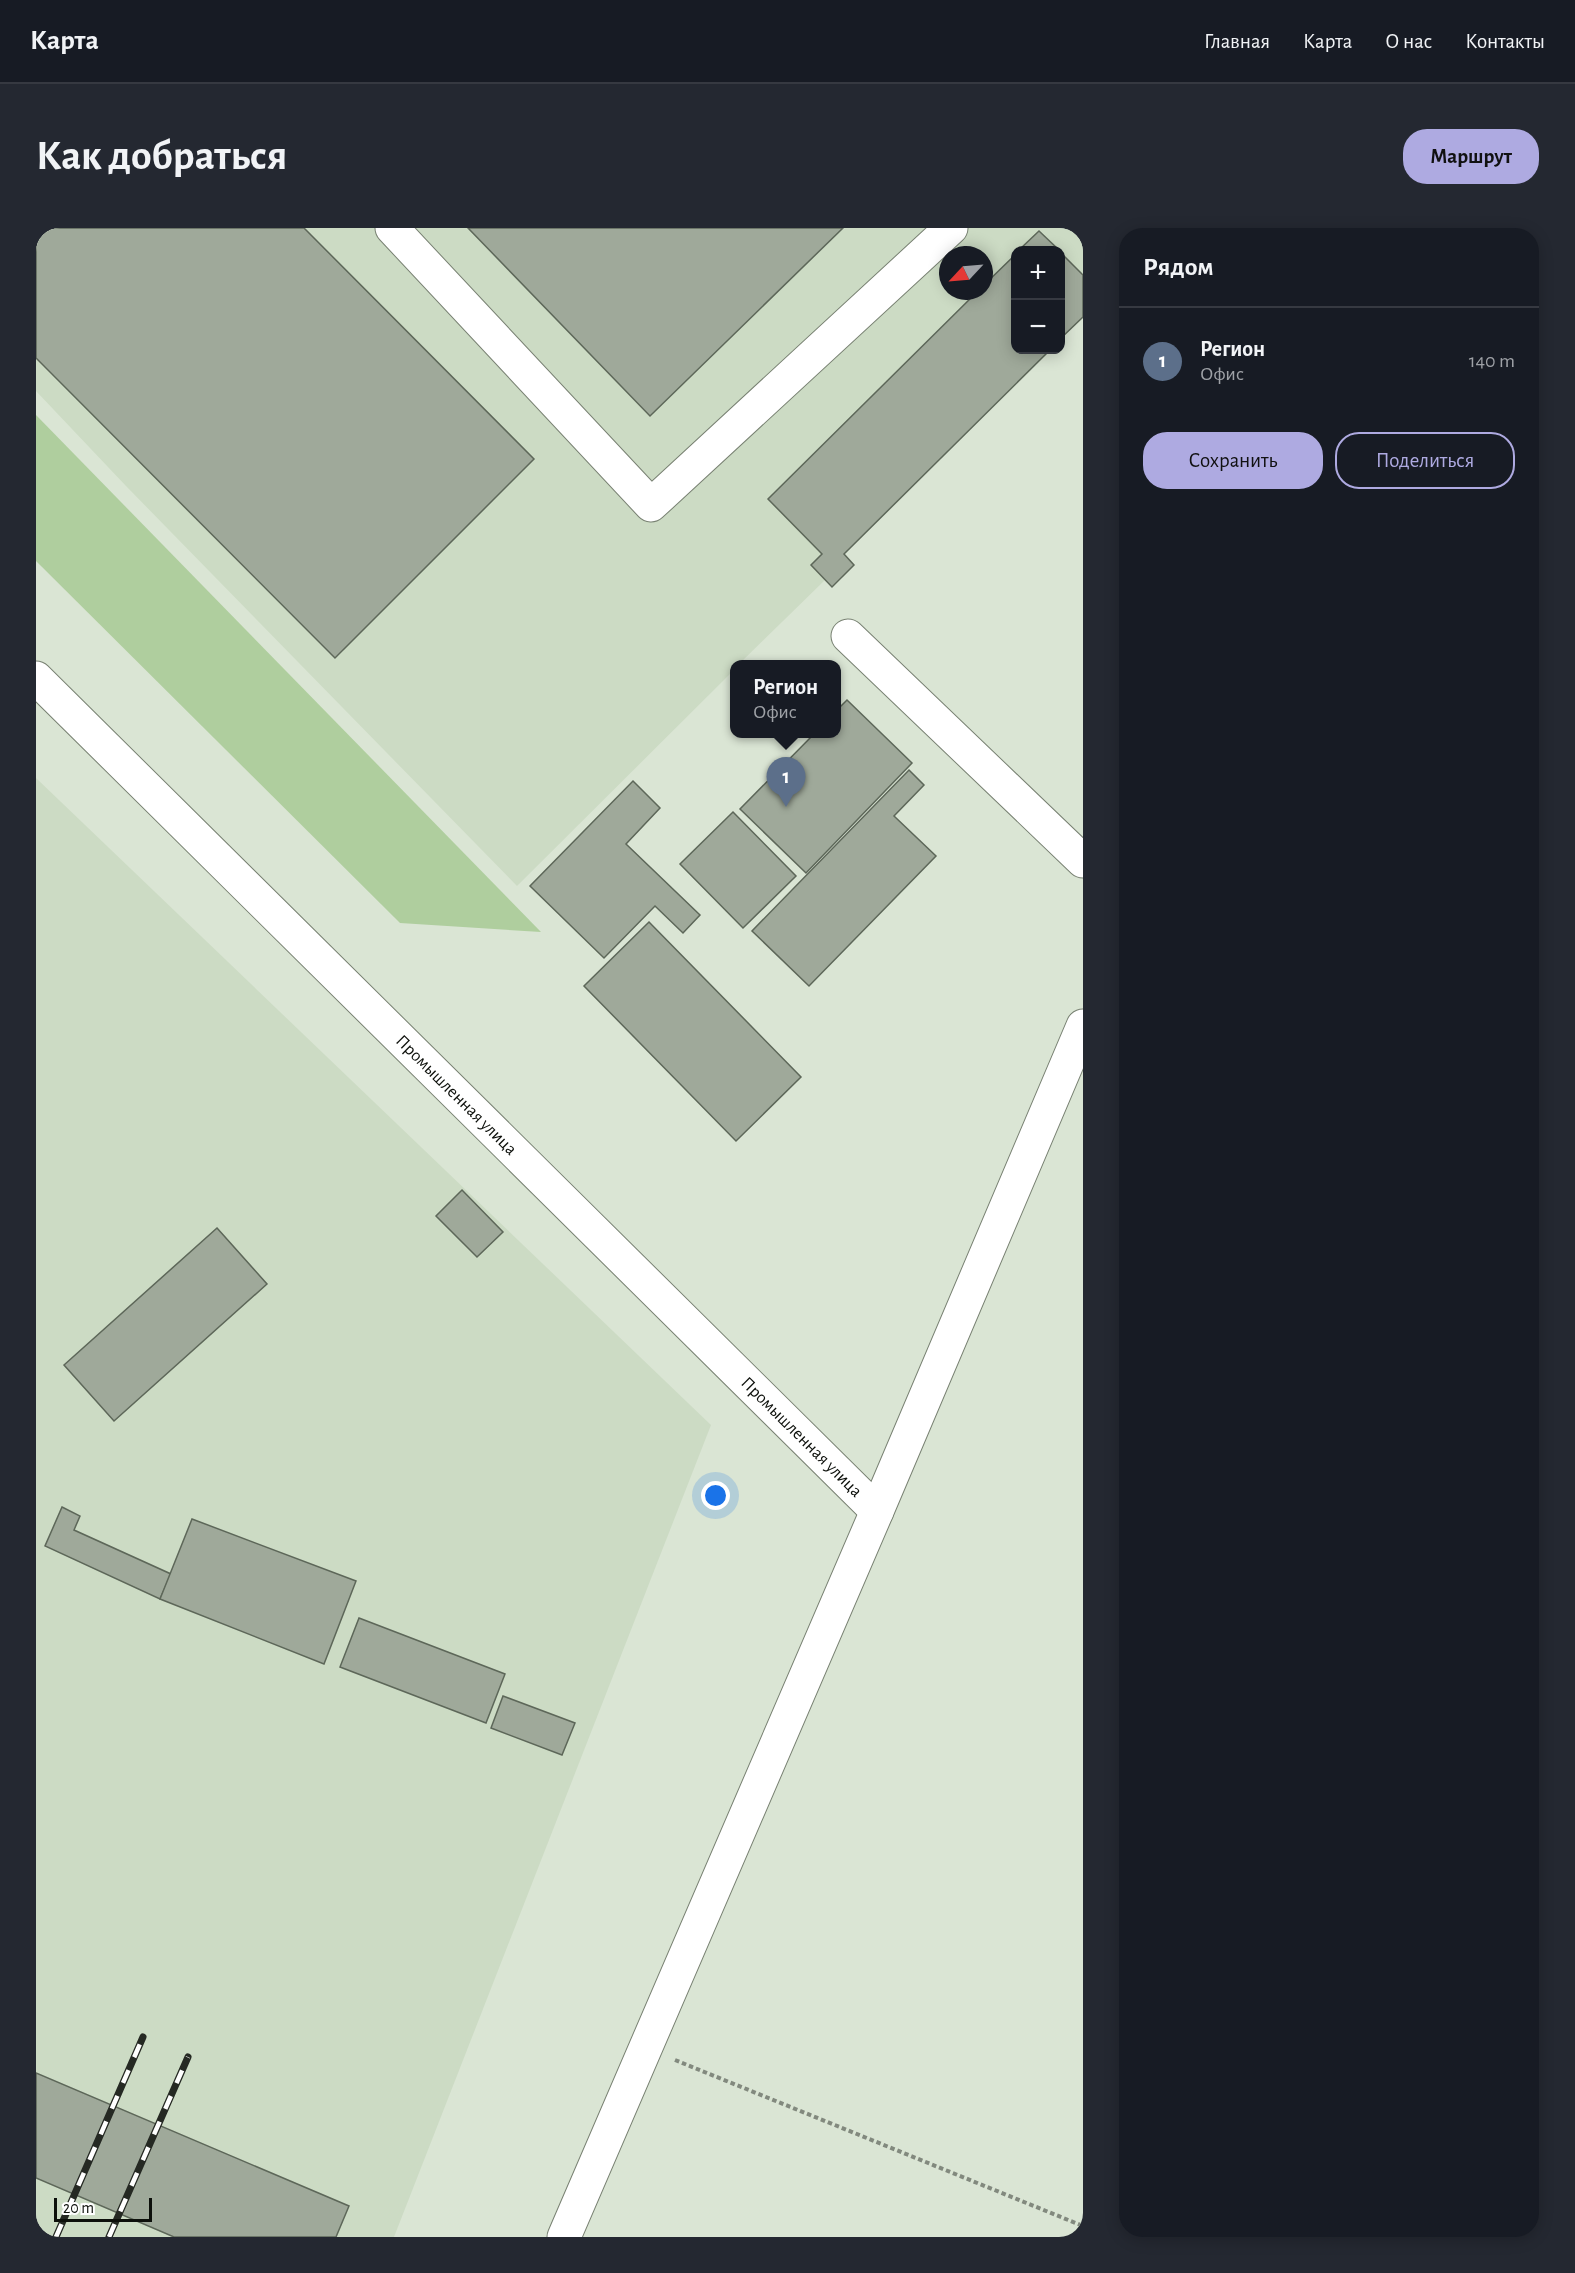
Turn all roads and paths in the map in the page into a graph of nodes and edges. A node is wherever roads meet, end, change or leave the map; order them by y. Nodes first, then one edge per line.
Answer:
1 (392, 228) edge
2 (951, 228) edge
3 (849, 636) dead end
4 (36, 678) edge
5 (1083, 861) edge
6 (1083, 1026) edge
7 (877, 1511) junction
8 (645, 2048) junction
9 (1083, 2226) edge
10 (564, 2237) edge

1 - 2 main road
3 - 5 main road
4 - 7 main road, Промышленная улица
6 - 7 main road
7 - 8 main road
8 - 9 path
8 - 10 main road

